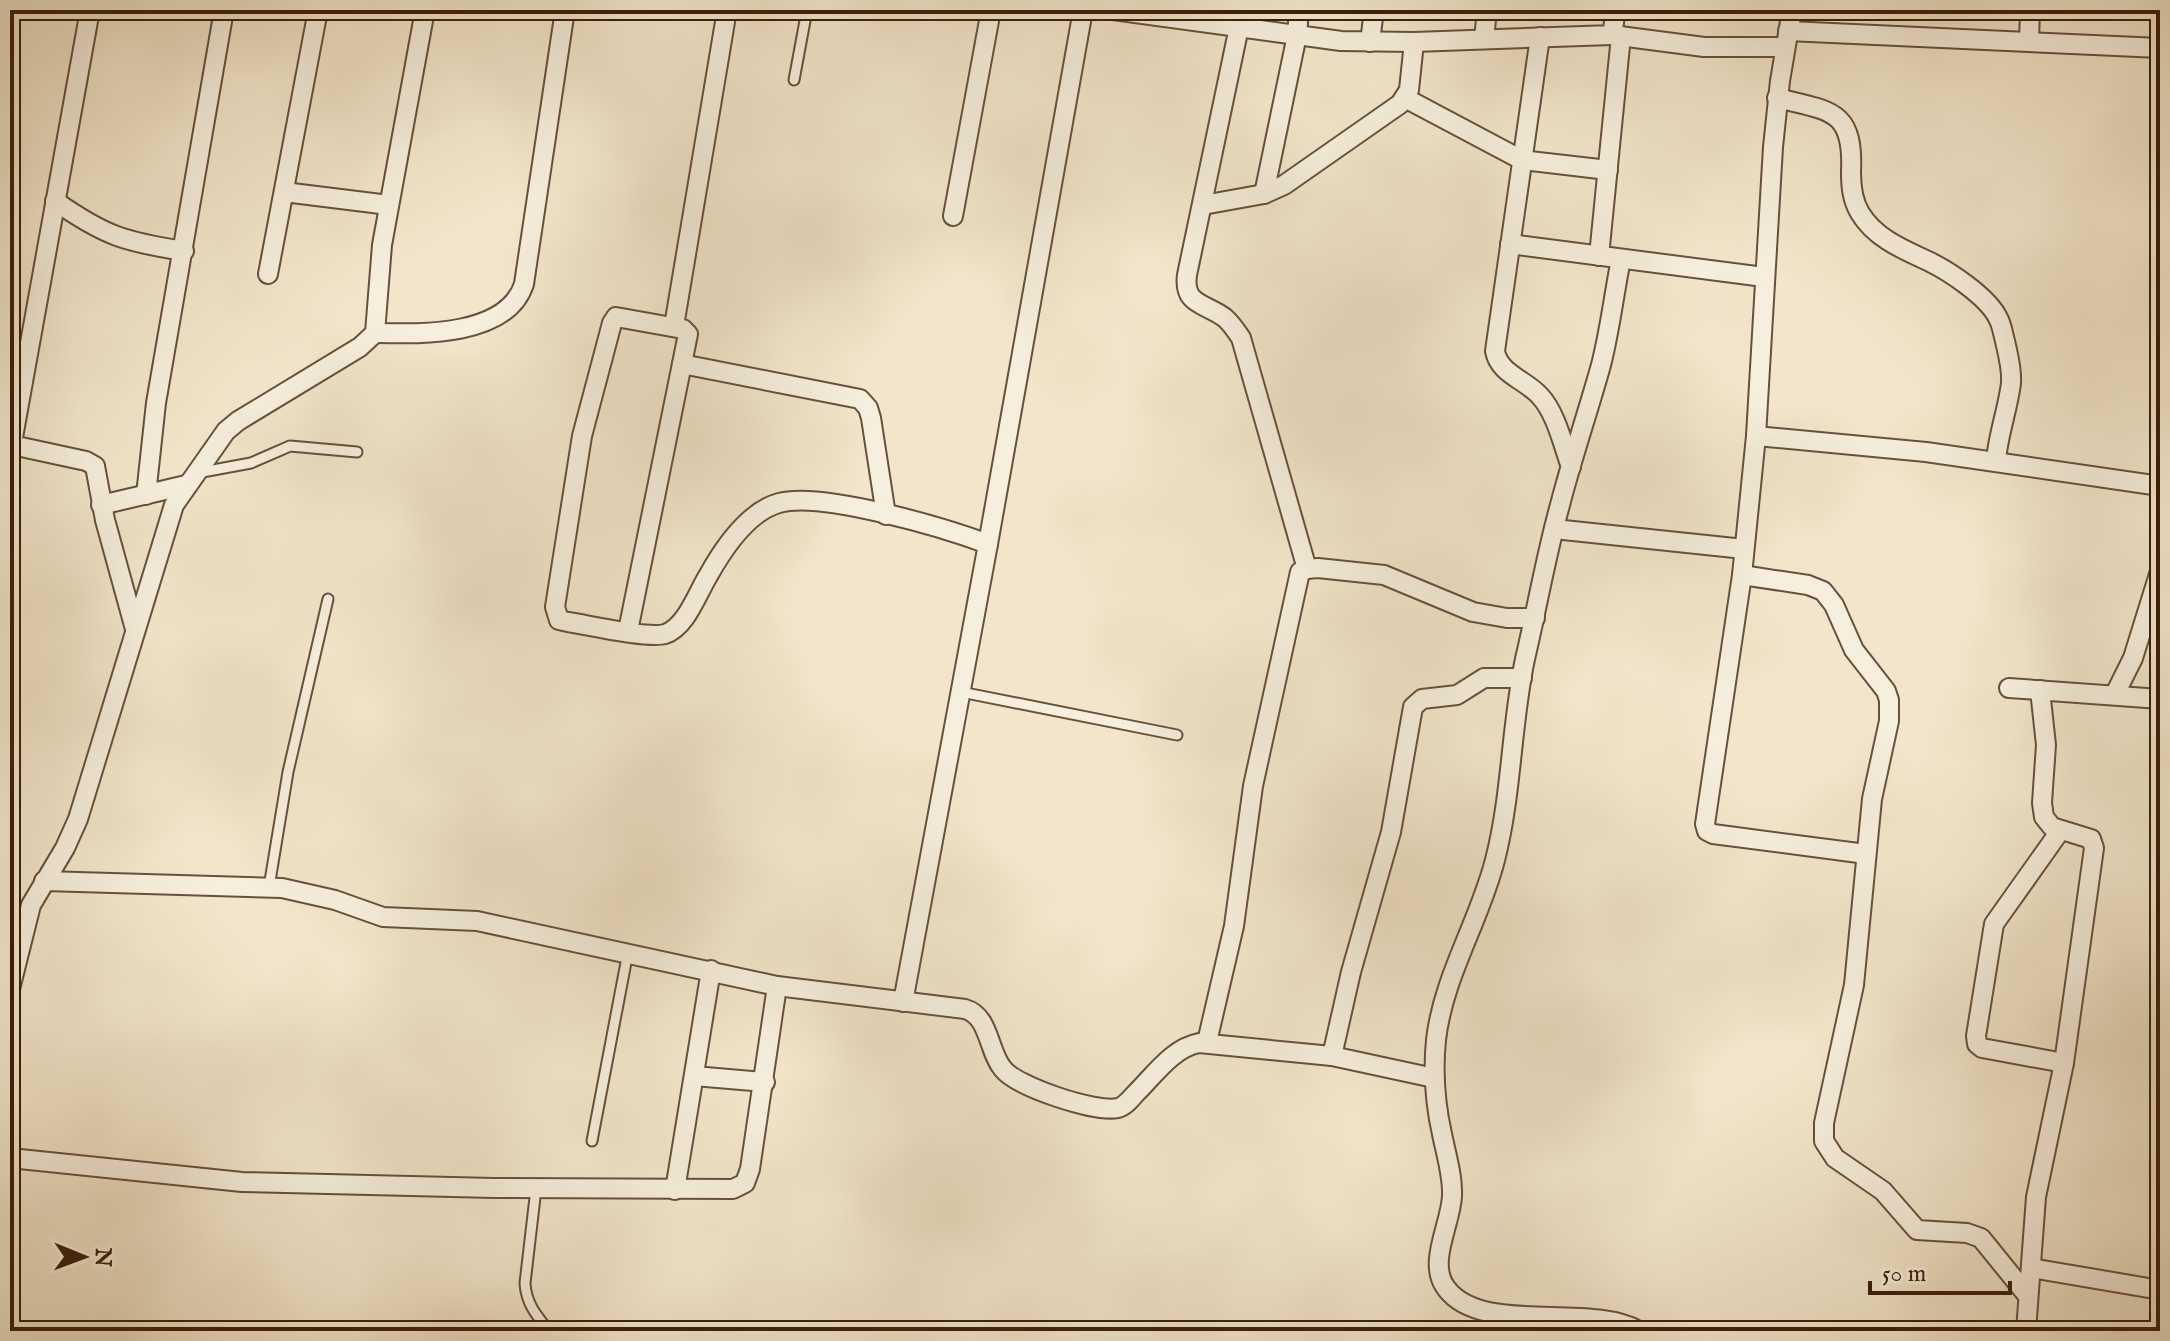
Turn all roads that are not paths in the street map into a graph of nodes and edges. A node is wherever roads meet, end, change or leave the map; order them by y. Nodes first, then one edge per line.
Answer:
1 (90, 10) edge
2 (224, 10) edge
3 (318, 10) edge
4 (425, 10) edge
5 (565, 10) edge
6 (727, 10) edge
7 (807, 10) edge
8 (991, 10) edge
9 (1083, 10) edge
10 (1113, 10) edge
11 (1299, 10) edge
12 (1374, 10) edge
13 (1487, 10) edge
14 (1616, 10) edge
15 (1792, 10) edge
16 (2030, 10) edge
17 (1150, 12) edge
18 (1210, 16) edge
19 (1239, 27) junction
20 (1297, 35) junction
21 (1616, 35) junction
22 (1540, 37) junction
23 (1484, 39) junction
24 (1786, 39) junction
25 (2029, 41) junction
26 (1370, 42) junction
27 (1414, 42) junction
28 (2160, 48) edge
29 (794, 80) dead end
30 (1405, 98) junction
31 (1777, 98) junction
32 (1522, 160) junction
33 (1608, 170) junction
34 (284, 192) junction
35 (1264, 194) junction
36 (55, 201) junction
37 (389, 205) junction
38 (1203, 205) junction
39 (953, 216) dead end
40 (1510, 244) junction
41 (184, 251) junction
42 (1599, 256) junction
43 (1621, 259) junction
44 (268, 274) dead end
45 (1764, 277) junction
46 (674, 326) junction
47 (375, 333) junction
48 (682, 364) junction
49 (1756, 436) junction
50 (11, 450) edge
51 (357, 452) dead end
52 (1996, 461) junction
53 (1571, 467) junction
54 (190, 479) junction
55 (2160, 486) edge
56 (146, 495) junction
57 (101, 505) junction
58 (886, 515) junction
59 (1554, 529) junction
60 (988, 544) junction
61 (1744, 549) junction
62 (1307, 569) junction
63 (2160, 571) edge
64 (1742, 575) junction
65 (328, 599) dead end
66 (1535, 618) junction
67 (135, 629) junction
68 (628, 631) junction
69 (1522, 678) junction
70 (2009, 688) dead end
71 (2040, 690) junction
72 (961, 692) junction
73 (2115, 694) junction
74 (2160, 699) edge
75 (1177, 735) dead end
76 (2060, 831) junction
77 (1866, 854) junction
78 (44, 881) junction
79 (269, 887) junction
80 (628, 952) junction
81 (711, 970) junction
82 (777, 986) junction
83 (10, 989) edge
84 (903, 1002) junction
85 (1207, 1042) junction
86 (1332, 1056) junction
87 (2064, 1063) junction
88 (694, 1076) junction
89 (1434, 1078) junction
90 (765, 1082) junction
91 (592, 1141) dead end
92 (10, 1158) edge
93 (536, 1189) junction
94 (675, 1190) junction
95 (2031, 1268) junction
96 (2160, 1290) edge
97 (2028, 1296) junction
98 (549, 1331) edge
99 (1639, 1331) edge
100 (2026, 1331) edge

1 - 36 street
2 - 41 street
3 - 34 street
4 - 37 street
5 - 47 street
6 - 46 street
7 - 29 lane
8 - 39 street
9 - 60 street
10 - 17 street
11 - 20 street
12 - 26 street
13 - 23 street
14 - 21 street
15 - 24 street
16 - 25 street
17 - 18 street
18 - 19 street
19 - 20 street
19 - 38 street
20 - 26 street
20 - 35 street
21 - 22 street
21 - 24 street
21 - 33 street
22 - 23 street
22 - 32 street
23 - 27 street
24 - 25 street
24 - 31 street
25 - 28 street
26 - 27 street
27 - 30 street
30 - 32 street
30 - 35 street
31 - 45 street
31 - 52 street
32 - 33 street
32 - 40 street
33 - 42 street
34 - 37 street
34 - 44 street
35 - 38 street
36 - 41 street
36 - 50 street
37 - 47 street
38 - 62 street
40 - 42 street
40 - 53 street
41 - 56 street
42 - 43 street
43 - 45 street
43 - 53 street
45 - 49 street
46 - 48 street
46 - 68 street
47 - 54 street
48 - 58 street
48 - 68 street
49 - 52 street
49 - 61 street
50 - 57 street
51 - 54 lane
52 - 55 street
53 - 59 street
54 - 56 street
54 - 67 street
56 - 57 street
57 - 67 street
58 - 60 street
58 - 68 street
59 - 61 street
59 - 66 street
60 - 72 street
61 - 64 street
62 - 66 street
62 - 85 street
63 - 73 street
64 - 77 street
64 - 77 street
65 - 79 lane
66 - 69 street
67 - 78 street
69 - 86 street
69 - 89 street
70 - 71 street
71 - 73 street
71 - 76 street
72 - 75 lane
72 - 84 street
73 - 74 street
76 - 87 street
76 - 87 street
77 - 97 street
78 - 79 street
78 - 83 street
79 - 80 street
80 - 81 street
80 - 91 lane
81 - 82 street
81 - 88 street
82 - 84 street
82 - 90 street
84 - 85 street
85 - 86 street
86 - 89 street
87 - 95 street
88 - 90 street
88 - 94 street
89 - 99 street
90 - 94 street
92 - 93 street
93 - 94 street
93 - 98 lane
95 - 96 street
95 - 97 street
97 - 100 street

